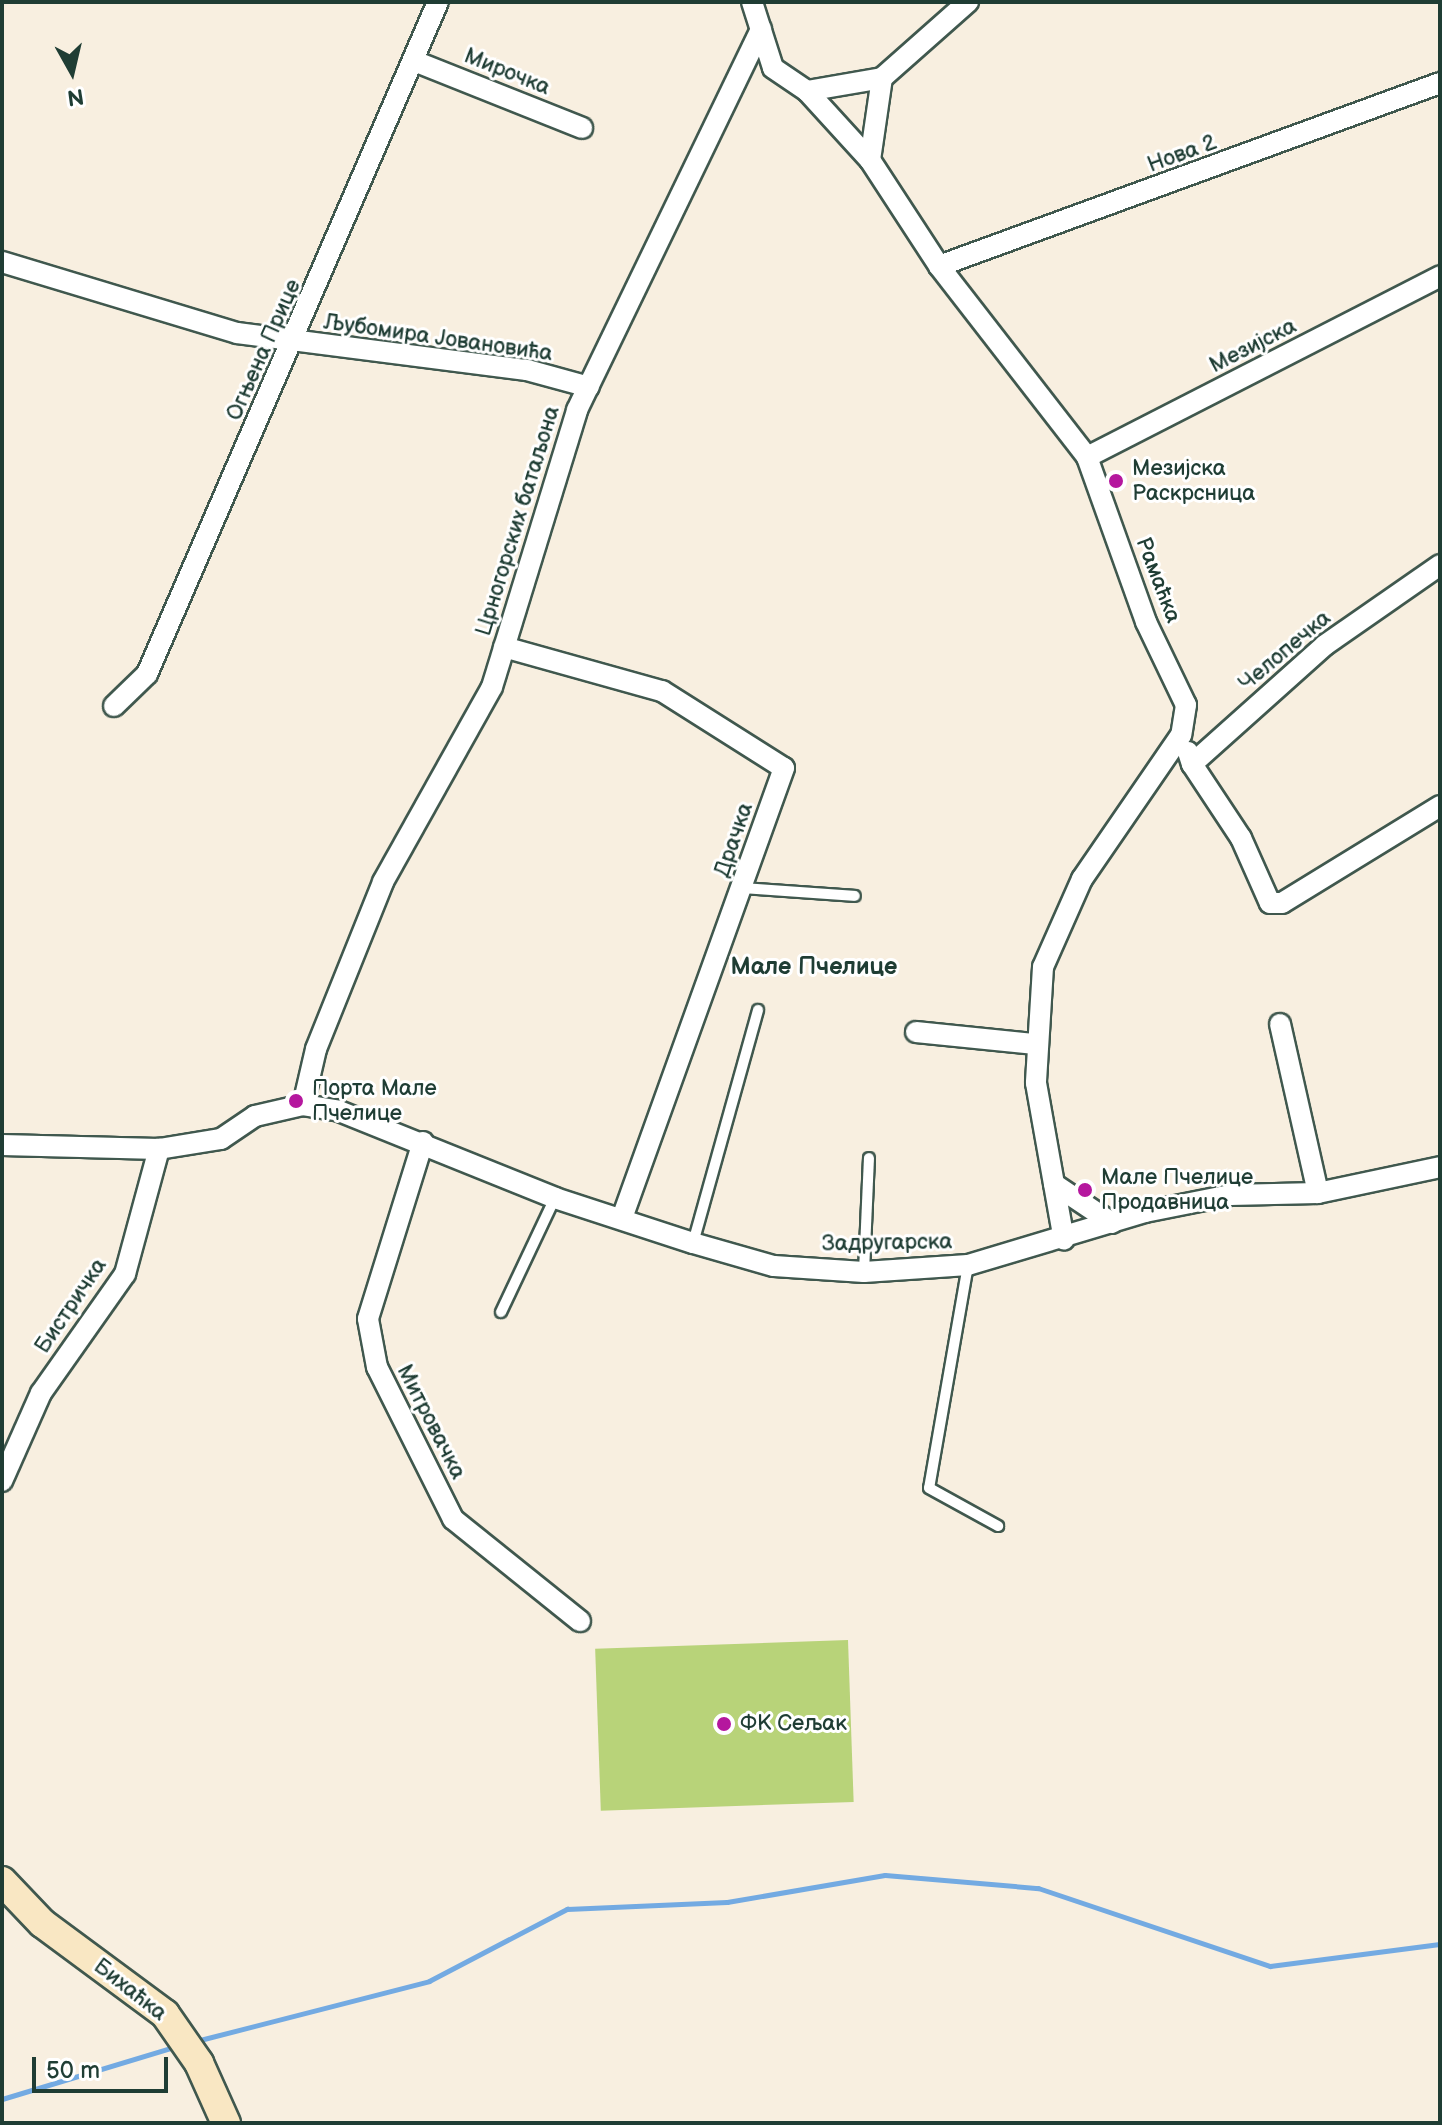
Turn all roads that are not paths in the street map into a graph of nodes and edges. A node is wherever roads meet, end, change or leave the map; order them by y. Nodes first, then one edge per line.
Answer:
1 (438, 2) edge
2 (752, 2) edge
3 (968, 2) edge
4 (761, 29) junction
5 (414, 61) junction
6 (882, 78) junction
7 (1440, 83) edge
8 (807, 91) junction
9 (582, 128) dead end
10 (870, 160) junction
11 (2, 262) edge
12 (939, 266) junction
13 (1440, 276) edge
14 (292, 342) junction
15 (589, 387) junction
16 (1087, 457) junction
17 (1440, 565) edge
18 (504, 647) junction
19 (114, 706) dead end
20 (1181, 735) junction
21 (1192, 764) junction
22 (1440, 806) edge
23 (744, 888) junction
24 (855, 896) dead end
25 (758, 1010) dead end
26 (1280, 1024) dead end
27 (916, 1032) dead end
28 (1035, 1044) junction
29 (303, 1105) junction
30 (423, 1142) junction
31 (2, 1145) edge
32 (159, 1149) junction
33 (869, 1158) dead end
34 (1440, 1167) edge
35 (1054, 1184) junction
36 (1318, 1193) junction
37 (555, 1198) junction
38 (622, 1217) junction
39 (1112, 1223) junction
40 (1064, 1240) junction
41 (693, 1243) junction
42 (968, 1265) junction
43 (864, 1272) junction
44 (501, 1312) dead end
45 (2, 1481) edge
46 (998, 1526) dead end
47 (580, 1621) dead end
48 (2, 1881) edge
49 (226, 2123) edge

1 - 5 street, Огњена Прице
2 - 4 street
3 - 6 street
4 - 8 street
4 - 15 street, Црногорских батаљона
5 - 9 street, Мирочка
5 - 14 street, Огњена Прице
6 - 8 street
6 - 10 street
7 - 12 street, Нова 2
8 - 10 street, Рамаћка
10 - 12 street, Рамаћка
11 - 14 street, Љубомира Јовановића
12 - 16 street, Рамаћка
13 - 16 street, Мезијска
14 - 15 street, Љубомира Јовановића
14 - 19 street, Огњена Прице
15 - 18 street, Црногорских батаљона
16 - 20 street, Рамаћка
17 - 21 street, Челопечка
18 - 23 street, Драчка
18 - 29 street, Црногорских батаљона
20 - 21 street
20 - 28 street
21 - 22 street
23 - 24 lane
23 - 38 street, Драчка
25 - 41 lane
26 - 36 street
27 - 28 street
28 - 35 street
29 - 30 street, Задругарска
29 - 32 street
30 - 37 street, Задругарска
30 - 47 street, Митровачка
31 - 32 street
32 - 45 street, Бистричка
33 - 43 lane
34 - 36 street, Задругарска
35 - 39 street
35 - 40 street
36 - 39 street, Задругарска
37 - 38 street, Задругарска
37 - 44 lane
38 - 41 street, Задругарска
39 - 40 street, Задругарска
40 - 42 street, Задругарска
41 - 43 street, Задругарска
42 - 43 street, Задругарска
42 - 46 lane
48 - 49 street, Бихаћка

